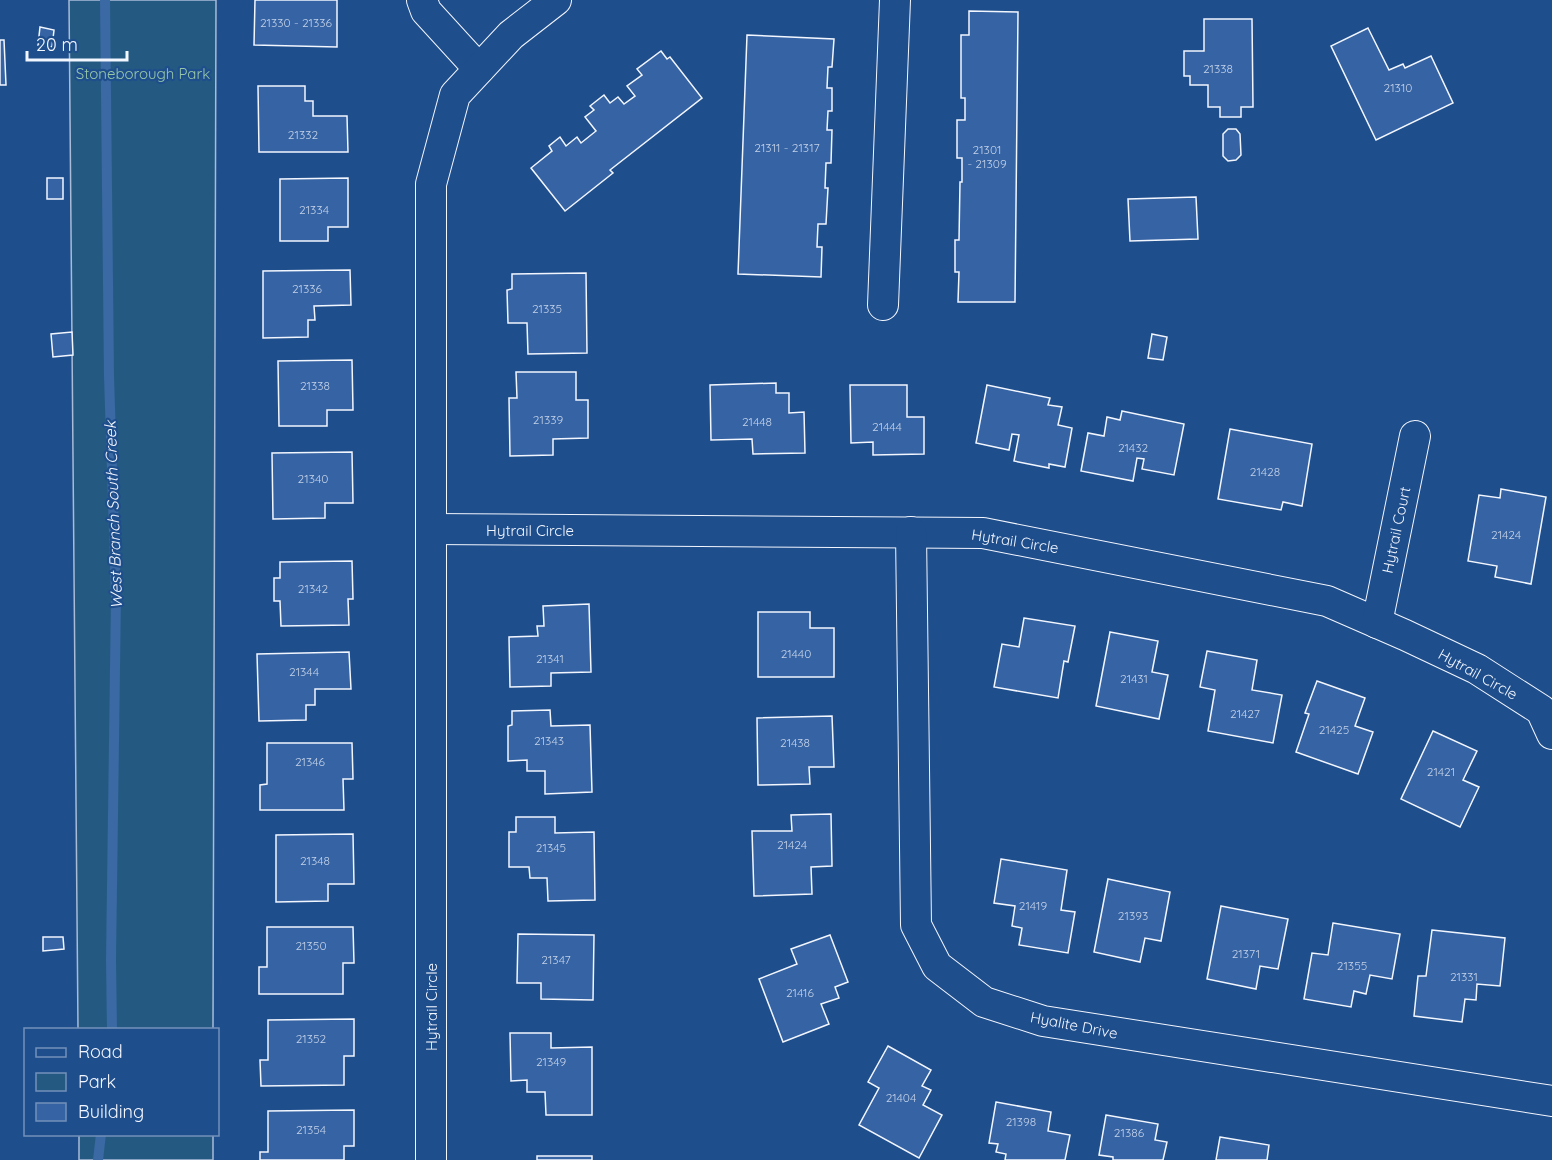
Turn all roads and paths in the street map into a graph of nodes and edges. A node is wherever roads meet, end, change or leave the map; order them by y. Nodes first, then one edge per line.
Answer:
1 (422, 0) edge
2 (556, 0) edge
3 (895, 0) edge
4 (479, 69) junction
5 (883, 305) dead end
6 (1415, 436) dead end
7 (431, 529) junction
8 (911, 532) junction
9 (1377, 623) junction
10 (1552, 734) edge
11 (1552, 1101) edge
12 (431, 1160) edge

1 - 4 street
2 - 4 street, Hytrail Circle
3 - 5 street
4 - 7 street, Hytrail Circle
6 - 9 street, Hytrail Court
7 - 8 street, Hytrail Circle
7 - 12 street, Hytrail Circle
8 - 9 street, Hytrail Circle
8 - 11 street, Hyalite Drive
9 - 10 street, Hytrail Circle

